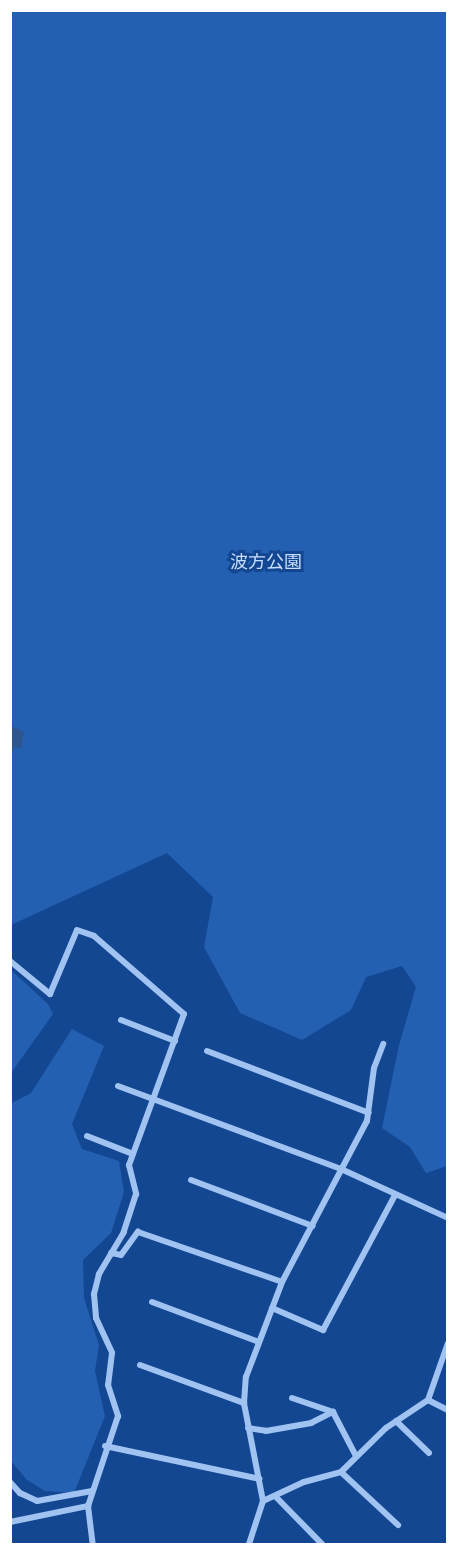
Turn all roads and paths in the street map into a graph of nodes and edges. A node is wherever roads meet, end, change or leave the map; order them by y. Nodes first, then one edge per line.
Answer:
1 (10, 962) edge
2 (121, 1020) dead end
3 (175, 1041) junction
4 (383, 1044) dead end
5 (207, 1051) dead end
6 (118, 1086) dead end
7 (155, 1100) junction
8 (369, 1113) junction
9 (87, 1136) dead end
10 (133, 1154) junction
11 (341, 1169) junction
12 (191, 1180) dead end
13 (395, 1195) junction
14 (447, 1218) edge
15 (313, 1226) junction
16 (111, 1253) junction
17 (282, 1282) junction
18 (152, 1302) dead end
19 (272, 1308) junction
20 (259, 1342) junction
21 (447, 1343) edge
22 (140, 1365) dead end
23 (292, 1398) dead end
24 (428, 1401) junction
25 (244, 1403) junction
26 (447, 1410) edge
27 (333, 1412) junction
28 (396, 1421) junction
29 (249, 1428) junction
30 (105, 1446) junction
31 (429, 1453) dead end
32 (356, 1456) junction
33 (341, 1472) junction
34 (260, 1479) junction
35 (10, 1482) edge
36 (92, 1491) junction
37 (275, 1496) junction
38 (263, 1501) junction
39 (88, 1506) junction
40 (10, 1522) edge
41 (398, 1525) dead end
42 (93, 1545) edge
43 (249, 1545) edge
44 (322, 1545) edge

1 - 3 street
2 - 3 street
3 - 7 street
4 - 8 street
5 - 8 street
6 - 7 street
7 - 10 street
7 - 11 street
8 - 11 street
9 - 10 street
10 - 16 street
11 - 13 street
11 - 15 street
12 - 15 street
13 - 14 street
13 - 19 street
15 - 17 street
16 - 17 street
16 - 30 street
17 - 19 street
18 - 20 street
19 - 20 street
20 - 25 street
21 - 24 street
22 - 25 street
23 - 27 street
24 - 26 street
24 - 28 street
25 - 29 street
27 - 29 street
27 - 32 street
28 - 31 street
28 - 32 street
29 - 34 street
30 - 34 street
30 - 36 street
32 - 33 street
33 - 37 street
33 - 41 street
34 - 38 street
35 - 36 street
36 - 39 street
37 - 38 street
37 - 44 street
38 - 43 street
39 - 40 street
39 - 42 street

